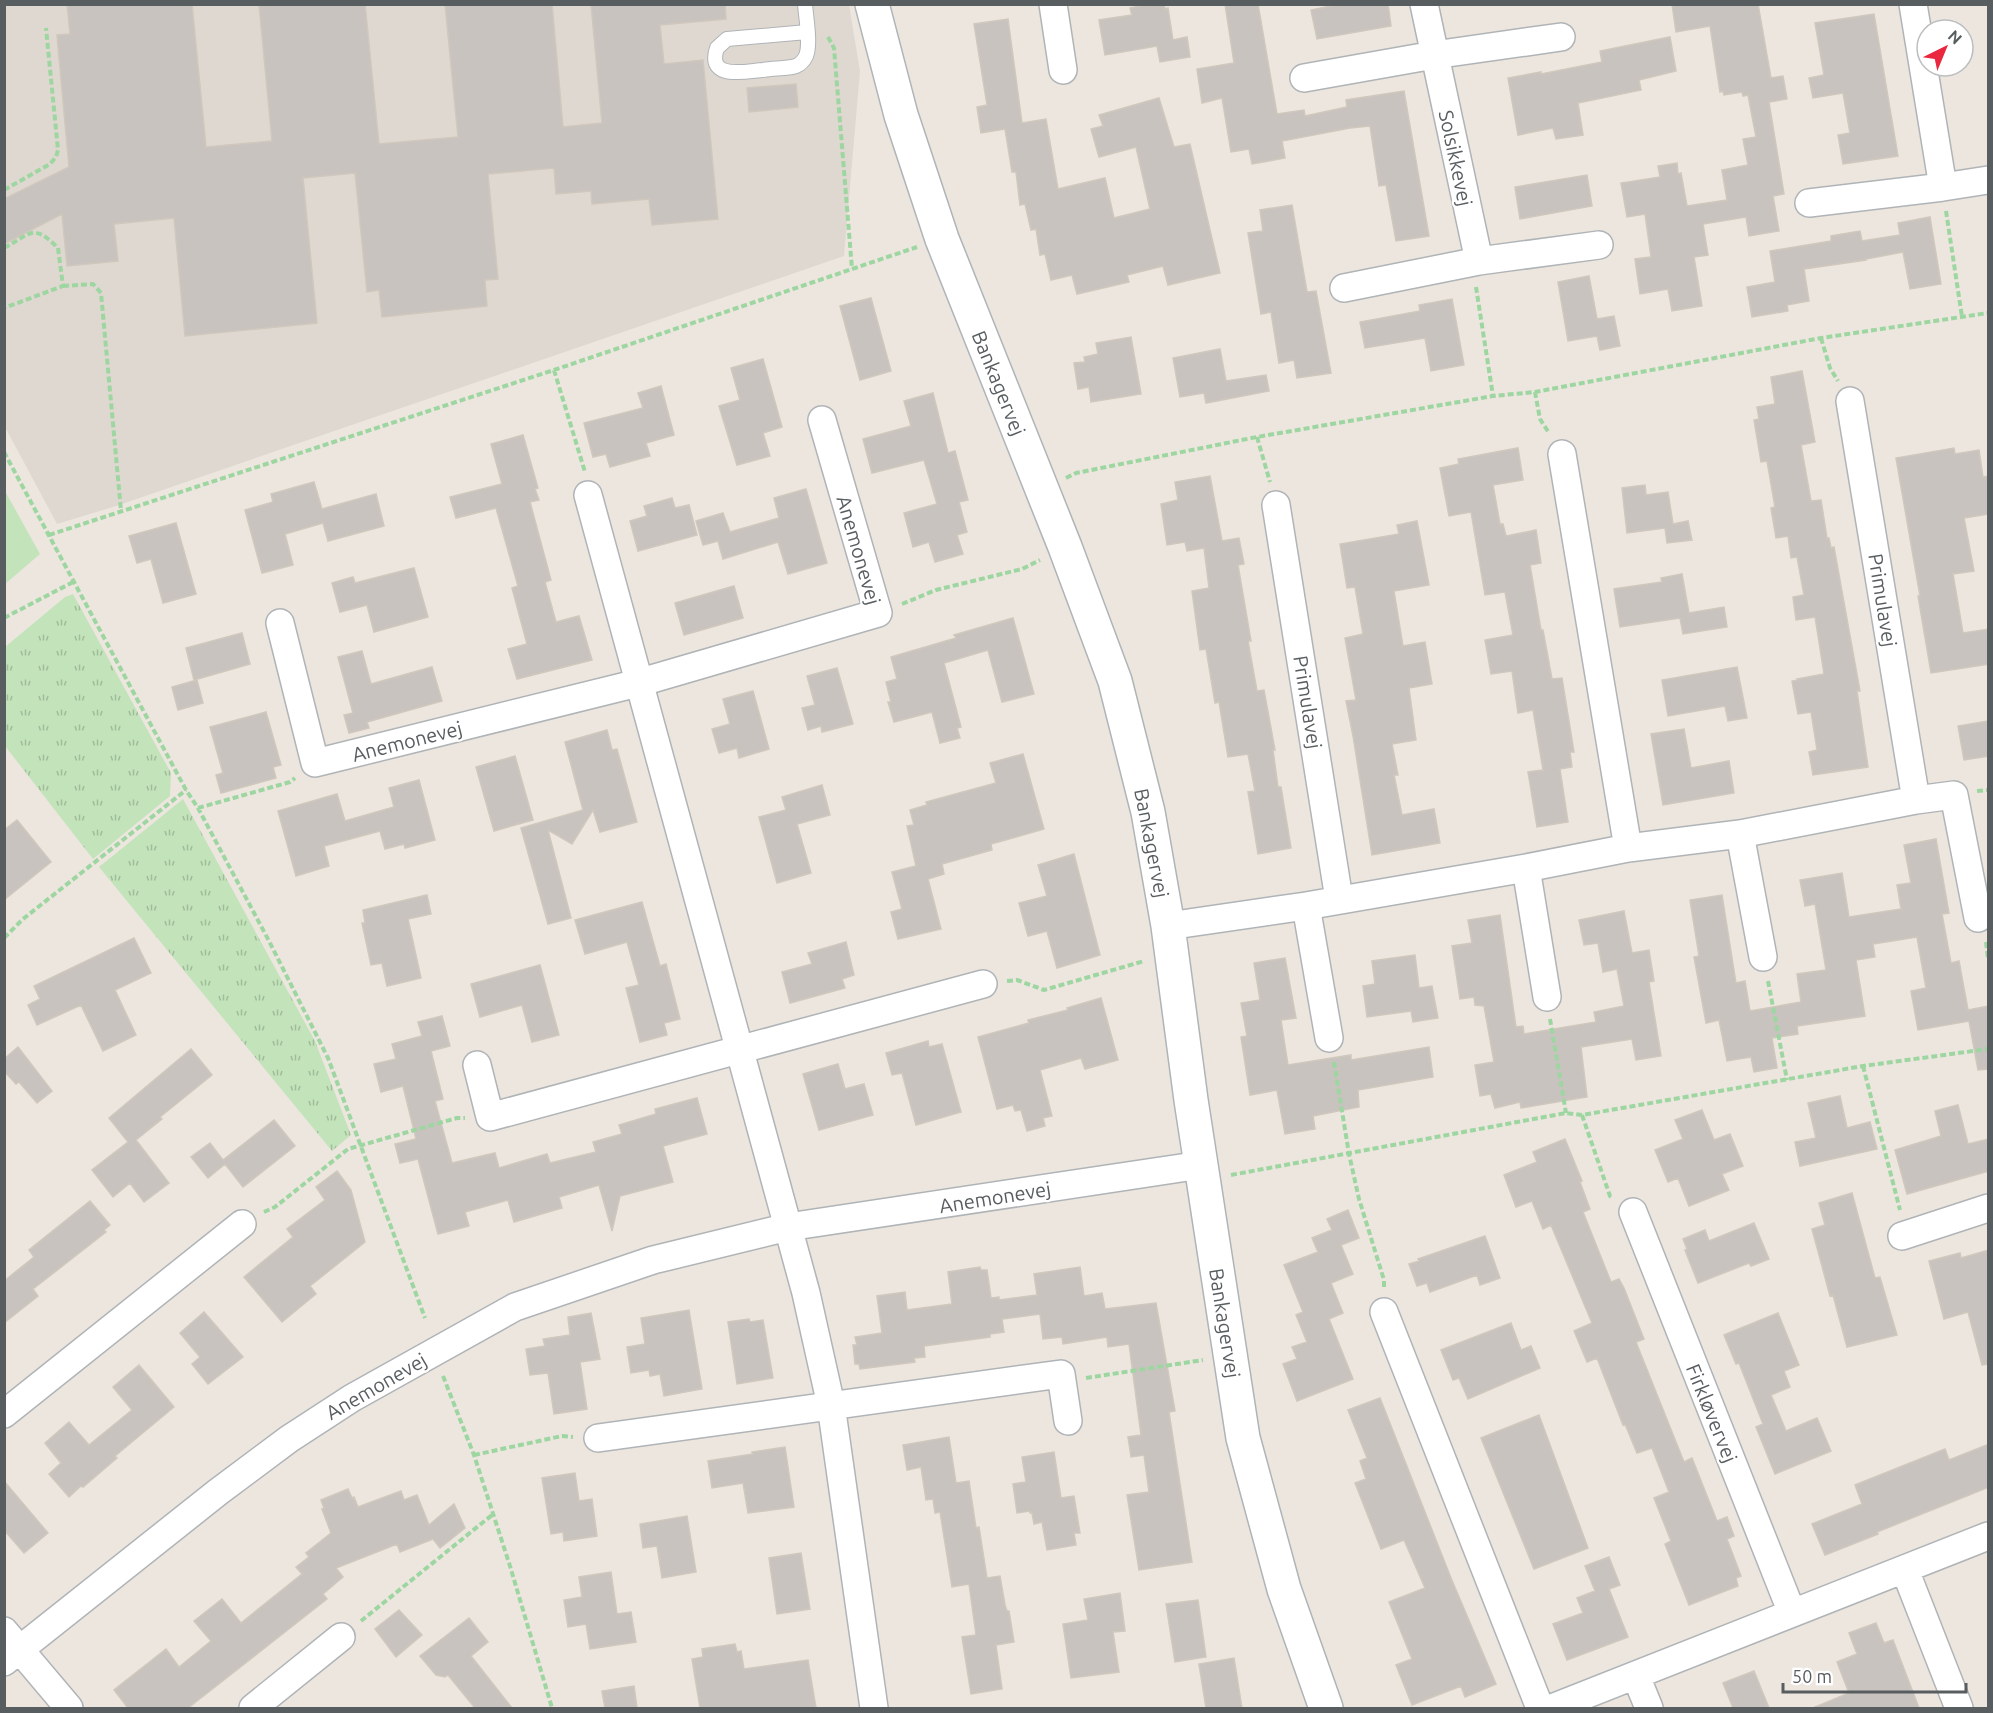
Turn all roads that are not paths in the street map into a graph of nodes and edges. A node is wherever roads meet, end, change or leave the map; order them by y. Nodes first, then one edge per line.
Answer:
1 (805, 4) edge
2 (872, 4) edge
3 (1053, 4) edge
4 (1424, 4) edge
5 (1913, 4) edge
6 (807, 32) junction
7 (1561, 37) dead end
8 (1434, 55) junction
9 (1063, 70) dead end
10 (1304, 78) dead end
11 (1989, 180) edge
12 (1943, 187) junction
13 (1809, 203) dead end
14 (1599, 245) dead end
15 (1479, 261) junction
16 (1344, 288) dead end
17 (1850, 401) road end
18 (822, 420) dead end
19 (1562, 454) road end
20 (588, 495) road end
21 (1276, 505) road end
22 (280, 623) dead end
23 (639, 683) junction
24 (1916, 800) junction
25 (1740, 834) junction
26 (1628, 848) junction
27 (1526, 868) junction
28 (1339, 900) junction
29 (1306, 906) junction
30 (1978, 918) dead end
31 (1168, 926) junction
32 (1763, 957) road end
33 (983, 984) road end
34 (1547, 997) road end
35 (1329, 1038) road end
36 (740, 1048) junction
37 (477, 1065) dead end
38 (1202, 1172) junction
39 (1989, 1208) edge
40 (1633, 1212) road end
41 (242, 1224) road end
42 (788, 1227) junction
43 (1902, 1236) road end
44 (1384, 1311) road end
45 (831, 1405) junction
46 (4, 1414) edge
47 (1068, 1421) dead end
48 (598, 1438) road end
49 (1989, 1536) edge
50 (1905, 1570) junction
51 (1792, 1613) junction
52 (341, 1637) road end
53 (9, 1648) edge
54 (1636, 1676) junction
55 (69, 1708) edge
56 (253, 1708) edge
57 (874, 1708) edge
58 (1326, 1708) edge
59 (1540, 1708) edge
60 (1552, 1708) edge
61 (1648, 1708) edge
62 (1959, 1708) edge

1 - 6 lane
2 - 31 street, Bankagervej
3 - 9 street
4 - 8 street, Solsikkevej
5 - 12 street
6 - 6 lane
7 - 8 street
8 - 10 street
8 - 15 street, Solsikkevej
11 - 12 street
12 - 13 street
14 - 15 street
15 - 16 street
17 - 24 street, Primulavej
18 - 23 street, Anemonevej
19 - 26 street
20 - 23 street
21 - 28 street, Primulavej
22 - 23 street, Anemonevej
23 - 36 street
24 - 25 street
24 - 30 street
25 - 26 street
25 - 32 street
26 - 27 street
27 - 28 street
27 - 34 street
28 - 29 street
29 - 31 street
29 - 35 street
31 - 38 street, Bankagervej
33 - 36 street
36 - 37 street
36 - 42 street
38 - 42 street, Anemonevej
38 - 58 street, Bankagervej
39 - 43 street
40 - 51 street, Firkløvervej
41 - 46 street
42 - 45 street
42 - 53 street, Anemonevej
44 - 59 street
45 - 47 street
45 - 48 street
45 - 57 street
49 - 50 street
50 - 51 street
50 - 62 street
51 - 54 street
52 - 56 street
53 - 55 street, Anemonevej
54 - 60 street
54 - 61 street

